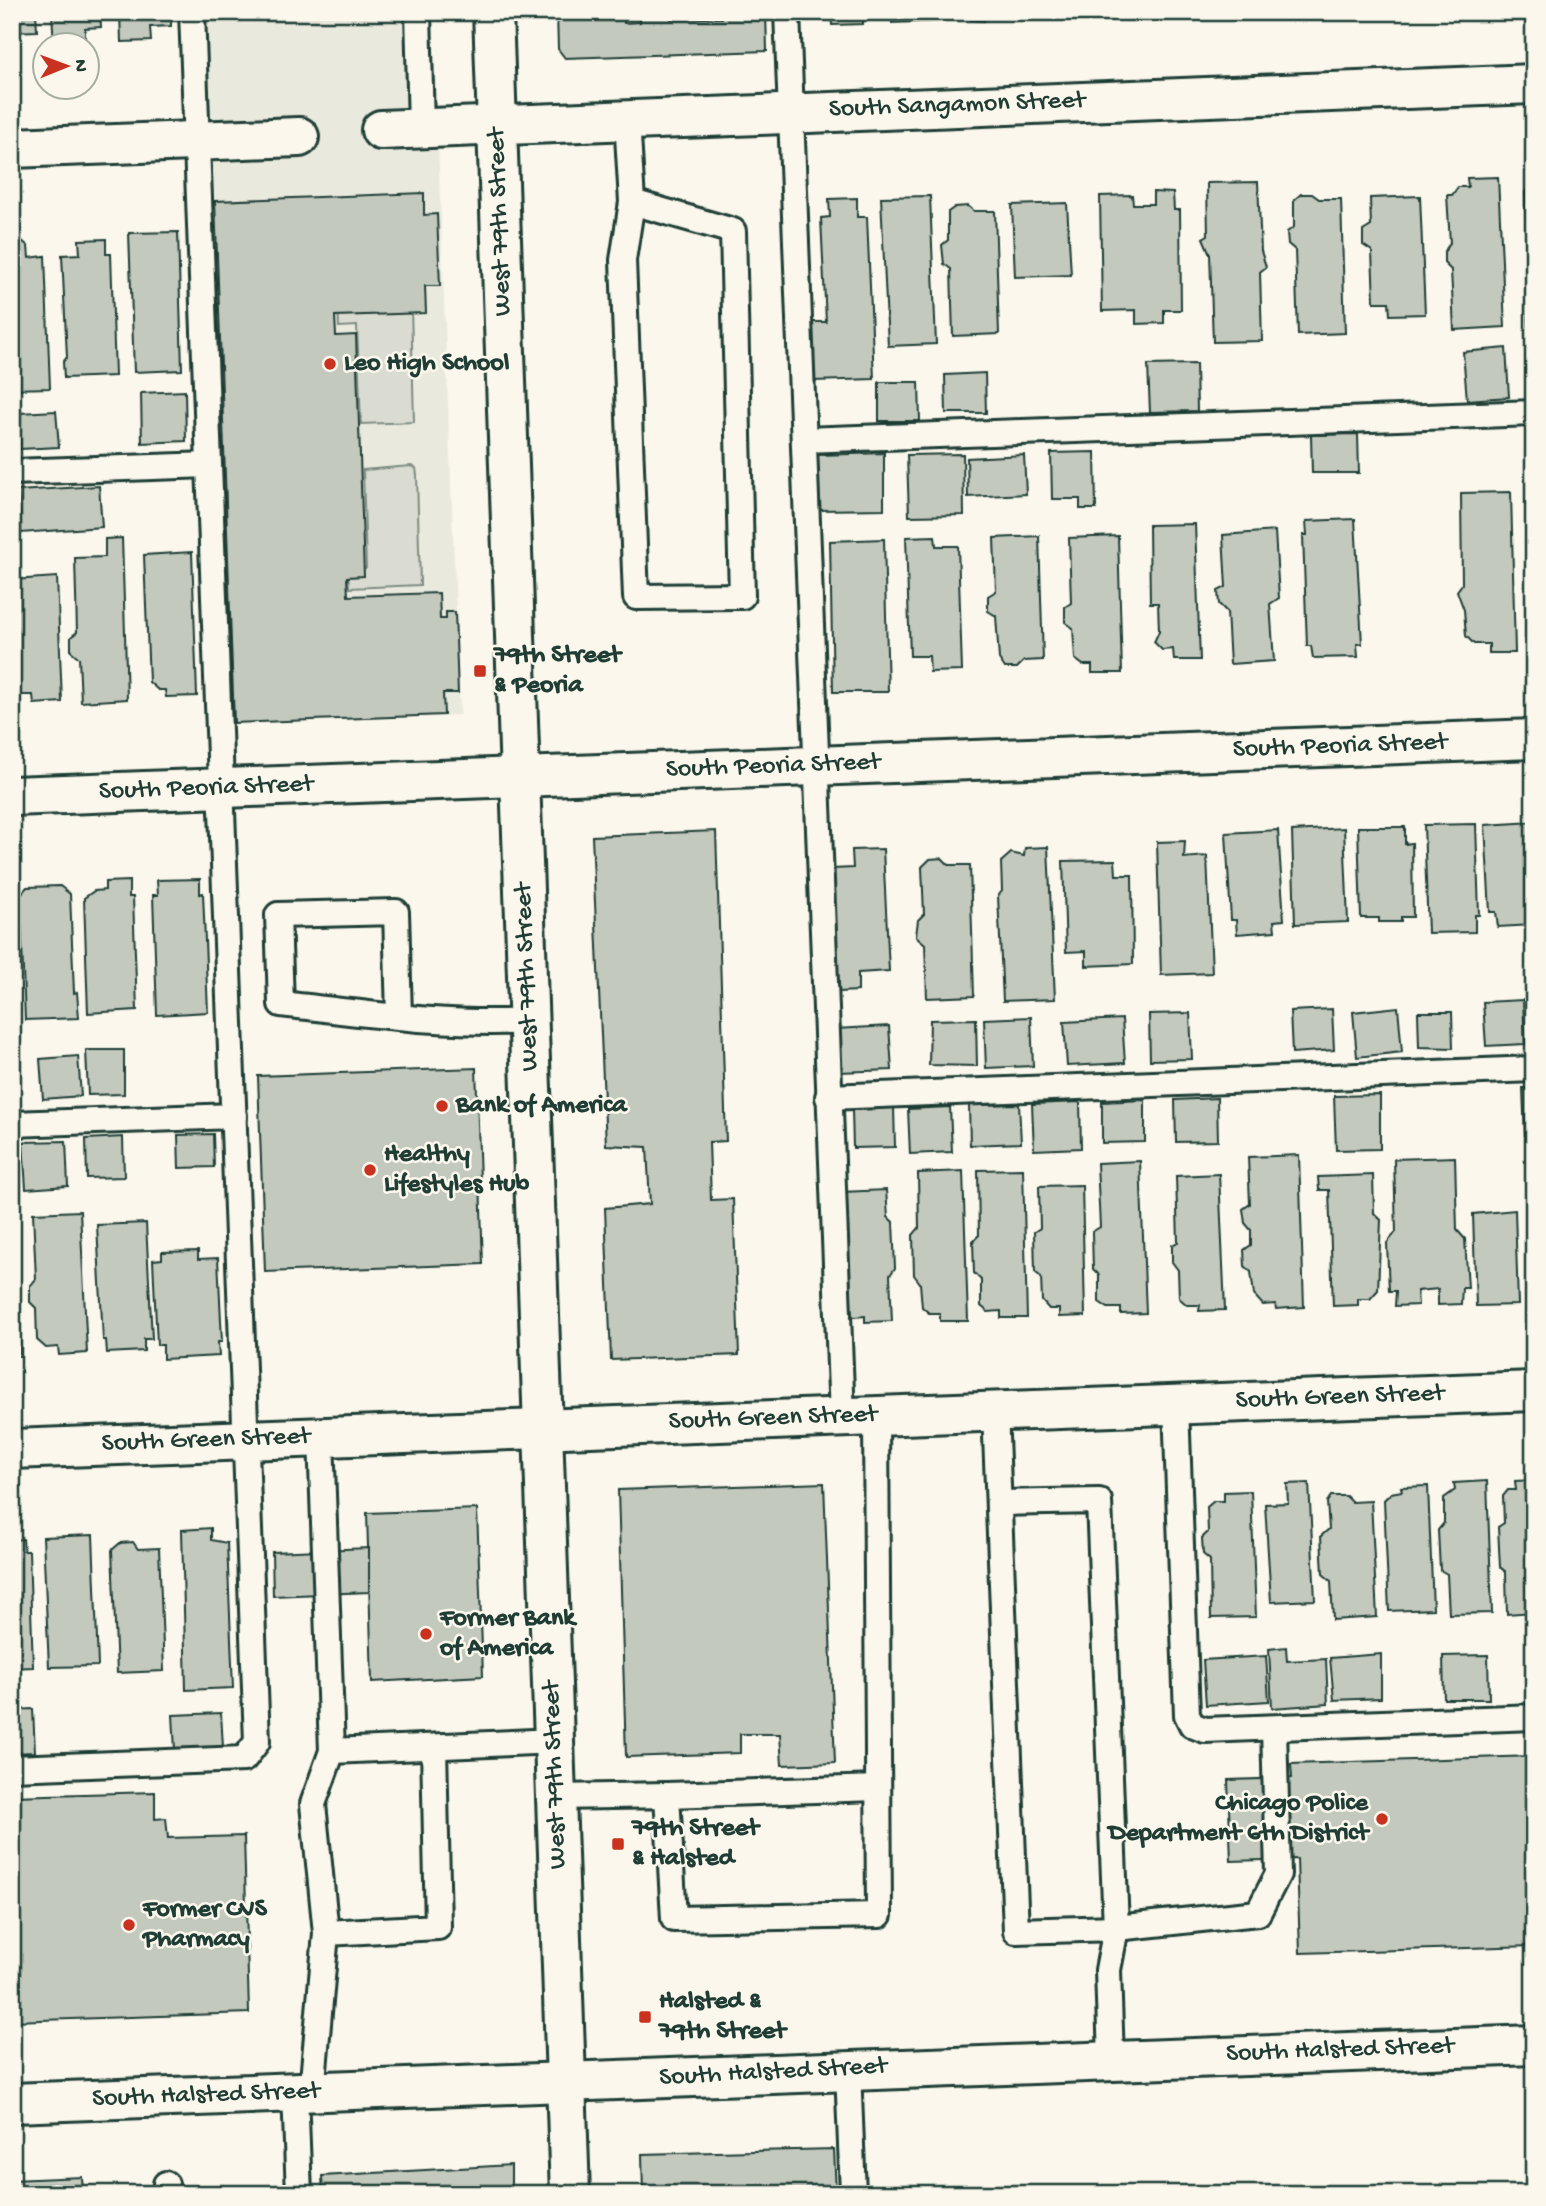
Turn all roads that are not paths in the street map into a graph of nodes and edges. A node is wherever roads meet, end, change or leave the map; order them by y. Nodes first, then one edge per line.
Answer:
1 (191, 12) edge
2 (418, 12) edge
3 (493, 12) edge
4 (787, 12) edge
5 (1534, 85) edge
6 (791, 113) junction
7 (627, 119) junction
8 (497, 124) junction
9 (421, 127) junction
10 (381, 130) dead end
11 (299, 137) dead end
12 (197, 141) junction
13 (12, 148) edge
14 (632, 202) junction
15 (1534, 414) edge
16 (804, 440) junction
17 (209, 465) junction
18 (12, 472) edge
19 (1534, 740) edge
20 (815, 766) junction
21 (521, 777) junction
22 (221, 787) junction
23 (12, 796) edge
24 (400, 1016) junction
25 (530, 1021) junction
26 (1534, 1069) edge
27 (828, 1097) junction
28 (234, 1116) junction
29 (12, 1124) edge
30 (1534, 1391) edge
31 (1176, 1405) junction
32 (995, 1411) junction
33 (859, 1416) junction
34 (544, 1427) junction
35 (321, 1437) junction
36 (246, 1440) junction
37 (12, 1449) edge
38 (1001, 1503) junction
39 (1534, 1717) edge
40 (1273, 1728) junction
41 (555, 1741) junction
42 (434, 1747) junction
43 (332, 1751) junction
44 (12, 1768) edge
45 (878, 1788) junction
46 (667, 1795) junction
47 (557, 1797) junction
48 (1116, 1928) junction
49 (326, 1933) junction
50 (1534, 2045) edge
51 (1111, 2059) junction
52 (848, 2070) junction
53 (566, 2084) junction
54 (303, 2092) junction
55 (12, 2104) edge
56 (299, 2194) edge
57 (570, 2194) edge
58 (853, 2194) edge

1 - 12 lane
2 - 9 lane
3 - 8 street, West 79th Street
4 - 6 lane
5 - 6 street, South Sangamon Street
6 - 7 street, South Sangamon Street
6 - 16 lane
7 - 8 street, South Sangamon Street
7 - 14 lane
8 - 9 street, South Sangamon Street
8 - 21 street, West 79th Street
9 - 10 street, South Sangamon Street
11 - 12 street
12 - 13 street
12 - 17 lane
14 - 14 lane
15 - 16 lane
16 - 20 lane
17 - 18 lane
17 - 22 lane
19 - 20 street, South Peoria Street
20 - 21 street, South Peoria Street
20 - 27 lane
21 - 22 street, South Peoria Street
21 - 25 street, West 79th Street
22 - 23 street, South Peoria Street
22 - 28 lane
24 - 24 lane
24 - 25 lane
25 - 34 street, West 79th Street
26 - 27 lane
27 - 33 lane
28 - 29 lane
28 - 36 lane
30 - 31 street, South Green Street
31 - 32 street, South Green Street
31 - 40 lane
32 - 33 street, South Green Street
32 - 38 lane
33 - 34 street, South Green Street
33 - 45 lane
34 - 35 street, South Green Street
34 - 41 street, West 79th Street
35 - 36 street, South Green Street
35 - 43 lane
36 - 37 street, South Green Street
36 - 44 lane
38 - 48 lane
38 - 48 lane
39 - 40 lane
40 - 48 lane
41 - 42 lane
41 - 47 street, West 79th Street
42 - 43 lane
42 - 49 lane
43 - 49 lane
45 - 46 lane
45 - 46 lane
46 - 47 lane
47 - 53 street, West 79th Street
48 - 51 lane
49 - 54 lane
50 - 51 street, South Halsted Street
51 - 52 street, South Halsted Street
52 - 53 street, South Halsted Street
52 - 58 lane
53 - 54 street, South Halsted Street
53 - 57 street, West 79th Street
54 - 55 street, South Halsted Street
54 - 56 lane

